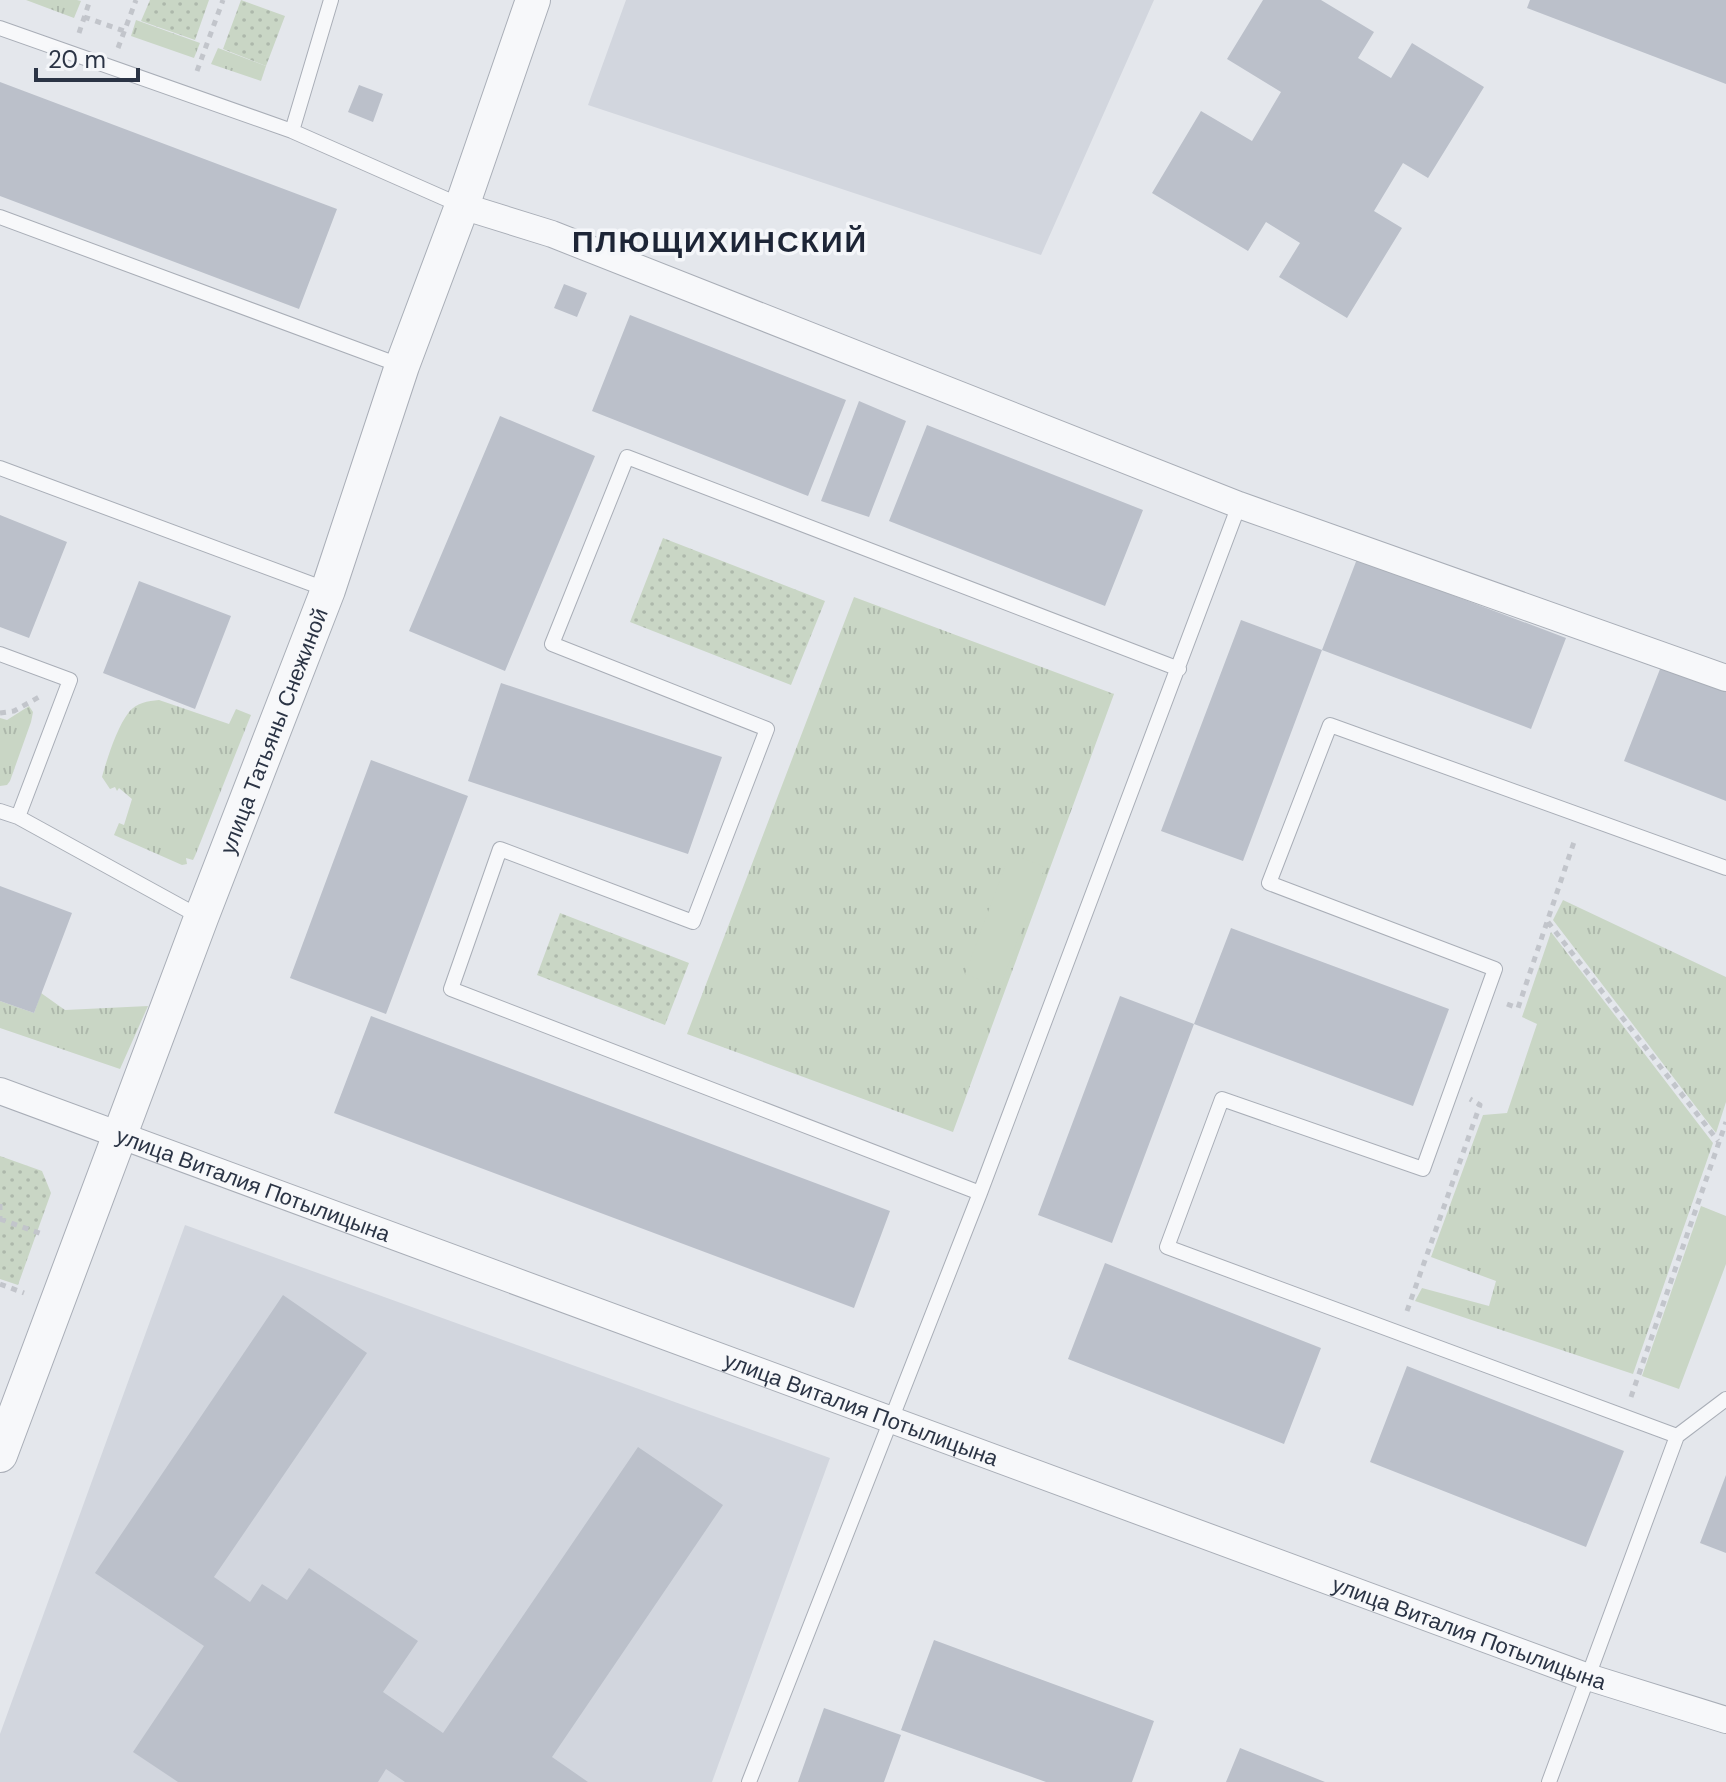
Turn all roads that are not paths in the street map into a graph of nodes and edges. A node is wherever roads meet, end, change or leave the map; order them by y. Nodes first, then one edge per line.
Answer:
1 (331, 0) edge
2 (533, 0) edge
3 (0, 28) edge
4 (292, 131) junction
5 (462, 206) junction
6 (0, 217) edge
7 (402, 366) junction
8 (0, 468) edge
9 (1239, 505) junction
10 (328, 590) junction
11 (0, 654) edge
12 (1179, 669) junction
13 (1726, 678) edge
14 (0, 811) edge
15 (18, 817) junction
16 (1726, 868) edge
17 (201, 918) junction
18 (0, 1091) edge
19 (121, 1135) junction
20 (980, 1193) junction
21 (1726, 1399) edge
22 (890, 1419) junction
23 (1677, 1436) junction
24 (0, 1455) edge
25 (1588, 1677) junction
26 (1726, 1720) edge
27 (749, 1782) edge
28 (1549, 1782) edge

1 - 4 lane
2 - 5 street, улица Татьяны Снежиной
3 - 4 lane
4 - 5 lane
5 - 7 street, улица Татьяны Снежиной
5 - 9 street
6 - 7 lane
7 - 10 street, улица Татьяны Снежиной
8 - 10 lane
9 - 12 lane
9 - 13 street
10 - 17 street, улица Татьяны Снежиной
11 - 15 lane
12 - 20 lane
12 - 20 lane
14 - 15 lane
15 - 17 lane
16 - 23 lane
17 - 19 street, улица Татьяны Снежиной
18 - 19 street, улица Виталия Потылицына
19 - 22 street, улица Виталия Потылицына
19 - 24 street, улица Татьяны Снежиной
20 - 22 lane
21 - 23 lane
22 - 25 street, улица Виталия Потылицына
22 - 27 lane
23 - 25 lane
25 - 26 street, улица Виталия Потылицына
25 - 28 lane

